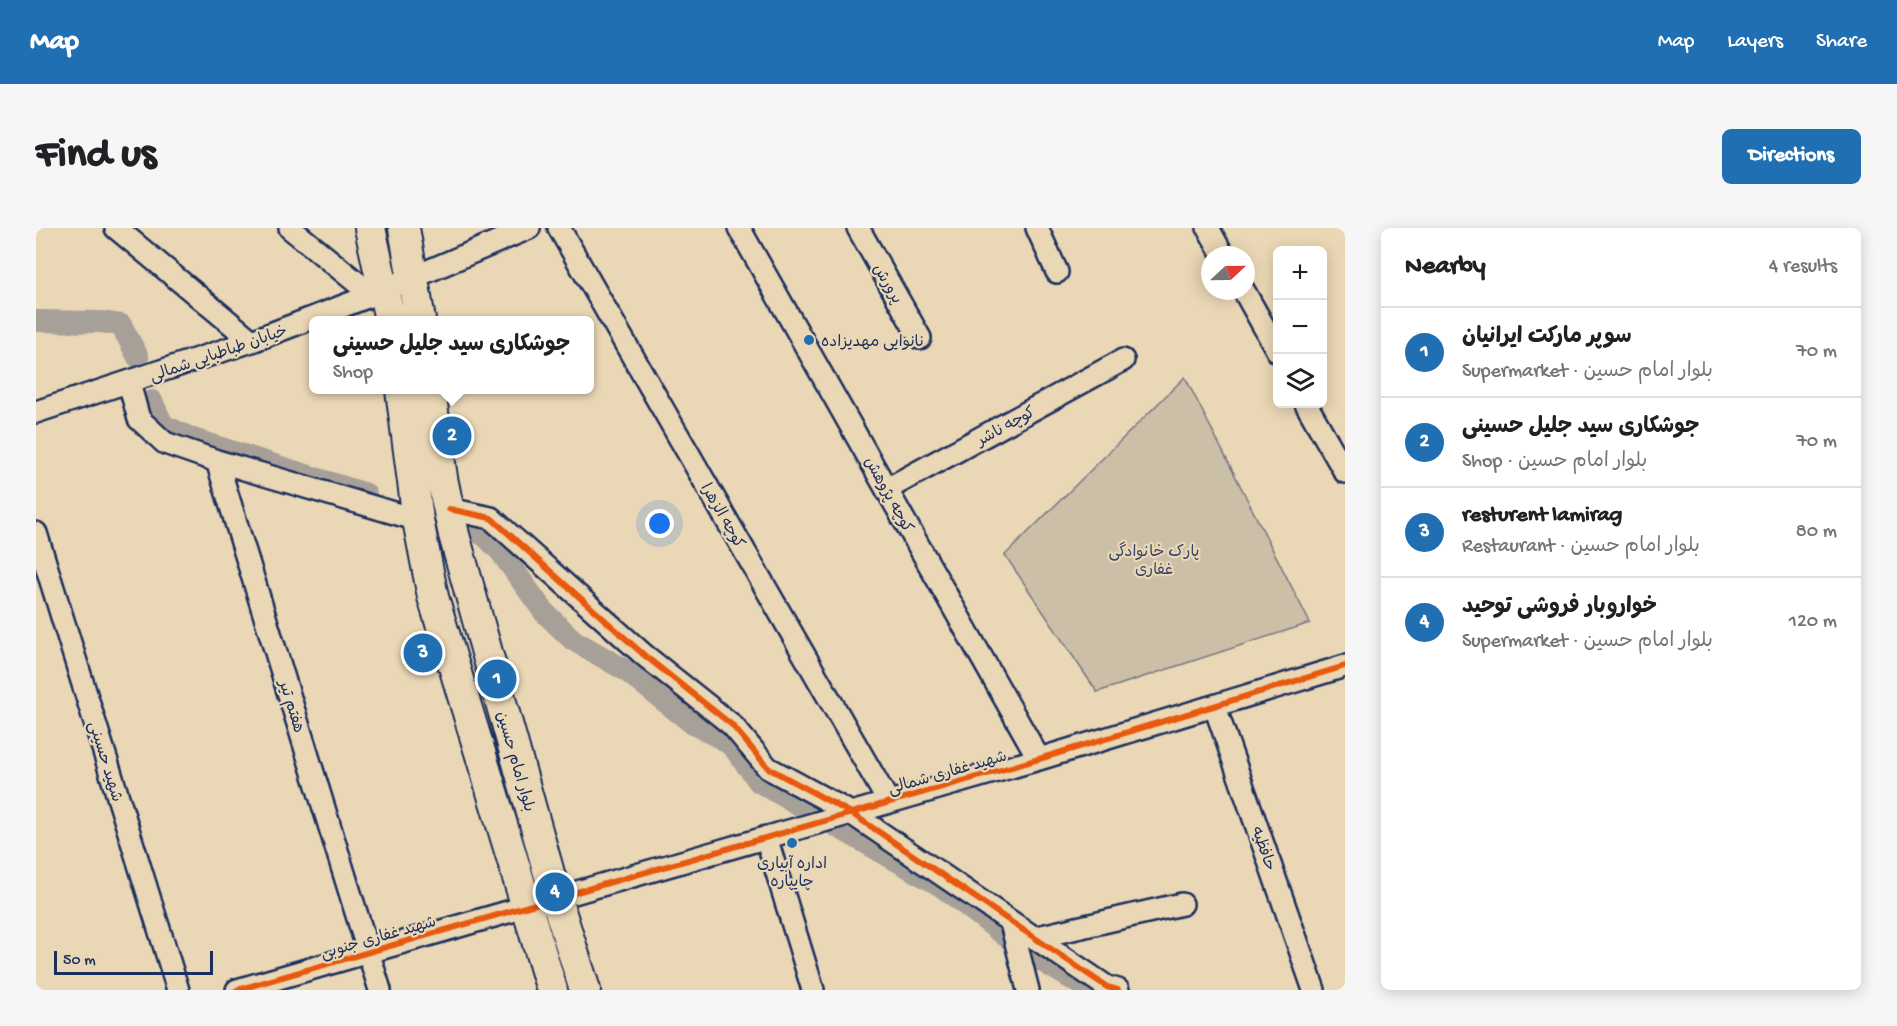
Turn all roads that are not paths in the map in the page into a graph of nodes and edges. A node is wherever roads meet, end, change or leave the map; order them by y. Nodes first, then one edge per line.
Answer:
1 (116, 228) edge
2 (290, 228) edge
3 (370, 228) edge
4 (404, 228) edge
5 (529, 228) edge
6 (559, 228) edge
7 (740, 228) edge
8 (858, 228) edge
9 (1037, 228) edge
10 (1208, 228) edge
11 (1218, 246) edge
12 (1057, 272) dead end
13 (414, 277) junction
14 (379, 293) junction
15 (1249, 300) edge
16 (318, 316) edge
17 (388, 316) edge
18 (419, 316) edge
19 (309, 319) edge
20 (920, 338) dead end
21 (252, 341) junction
22 (1273, 343) edge
23 (1124, 360) dead end
24 (129, 383) junction
25 (401, 394) edge
26 (431, 394) edge
27 (1308, 408) edge
28 (36, 411) edge
29 (217, 461) junction
30 (1345, 472) edge
31 (888, 489) junction
32 (448, 509) junction
33 (418, 520) junction
34 (36, 533) edge
35 (1345, 666) edge
36 (1215, 707) junction
37 (1040, 759) junction
38 (888, 801) junction
39 (851, 813) junction
40 (766, 837) junction
41 (556, 898) junction
42 (1182, 904) dead end
43 (526, 907) junction
44 (1011, 923) junction
45 (1033, 938) junction
46 (368, 952) junction
47 (178, 990) edge
48 (237, 990) edge
49 (380, 990) edge
50 (552, 990) edge
51 (585, 990) edge
52 (813, 990) edge
53 (1028, 990) edge
54 (1118, 990) edge
55 (1314, 990) edge

1 - 21 street
2 - 14 street
3 - 14 street
4 - 13 street
5 - 13 street, خیابان طباطبایی شمالی
6 - 38 street, کوچه الزهرا
7 - 31 street, کوچه پژوهش
8 - 20 street, پرورش
9 - 12 street
10 - 11 street
13 - 14 street, خیابان طباطبایی شمالی
13 - 18 street
14 - 16 street, خیابان طباطبایی شمالی
14 - 17 street
15 - 22 street
19 - 21 street, خیابان طباطبایی شمالی
21 - 24 street, خیابان طباطبایی شمالی
23 - 31 street, کوچه ناشر
24 - 28 street, خیابان طباطبایی شمالی
24 - 29 street
25 - 33 street, بلوار امام حسین
26 - 32 street, بلوار امام حسین
27 - 30 street
29 - 33 street
29 - 46 street, هفتم تیر
31 - 37 street, کوچه پژوهش
32 - 39 street
32 - 41 street, بلوار امام حسین
33 - 43 street, بلوار امام حسین
34 - 47 street, شهید حسینی
35 - 36 street, شهید غفاری شمالی
36 - 37 street, شهید غفاری شمالی
36 - 55 street, حافظیه
37 - 38 street, شهید غفاری شمالی
38 - 39 street, شهید غفاری شمالی
39 - 40 street, شهید غفاری شمالی
39 - 44 street
40 - 41 street, شهید غفاری شمالی
40 - 52 street
41 - 43 street, شهید غفاری جنوبی
41 - 51 street, بلوار امام حسین
42 - 45 street
43 - 46 street, شهید غفاری جنوبی
43 - 50 street, بلوار امام حسین
44 - 45 street
44 - 53 street
45 - 54 street
46 - 48 street, شهید غفاری جنوبی
46 - 49 street, هفتم تیر

